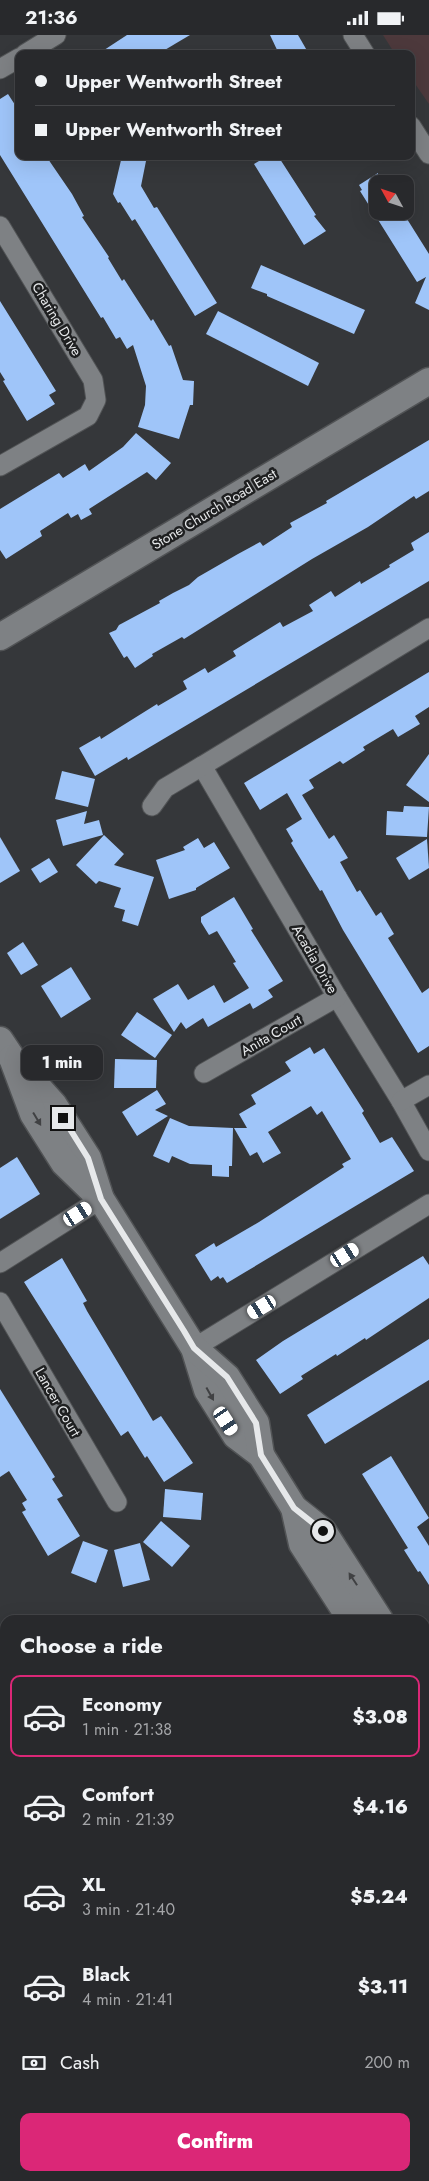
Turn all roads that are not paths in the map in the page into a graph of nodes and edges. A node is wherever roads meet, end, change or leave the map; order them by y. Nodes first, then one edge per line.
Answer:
1 (56, 35) edge
2 (353, 35) edge
3 (32, 50) edge
4 (362, 50) edge
5 (15, 60) edge
6 (0, 69) edge
7 (415, 132) edge
8 (429, 154) edge
9 (0, 226) edge
10 (429, 381) edge
11 (0, 467) edge
12 (429, 628) edge
13 (0, 637) edge
14 (202, 766) junction
15 (152, 806) dead end
16 (337, 997) junction
17 (6, 1049) edge
18 (204, 1073) dead end
19 (429, 1085) edge
20 (402, 1101) junction
21 (429, 1151) edge
22 (101, 1199) junction
23 (429, 1204) edge
24 (0, 1263) edge
25 (0, 1302) edge
26 (194, 1348) junction
27 (117, 1502) dead end
28 (294, 1508) junction
29 (348, 1615) edge
30 (377, 1615) edge

1 - 3 street
2 - 4 street
5 - 6 street
7 - 8 street
9 - 11 street, Charing Drive
10 - 13 main road, Stone Church Road East
12 - 14 street
14 - 15 street
14 - 16 street, Acadia Drive
16 - 18 street, Anita Court
16 - 20 street, Acadia Drive
17 - 22 main road
19 - 20 street
20 - 21 street, Acadia Drive
22 - 24 street
22 - 26 main road
23 - 26 street
25 - 27 street, Lancer Court
26 - 28 main road
28 - 29 main road
30 -> 28 main road

